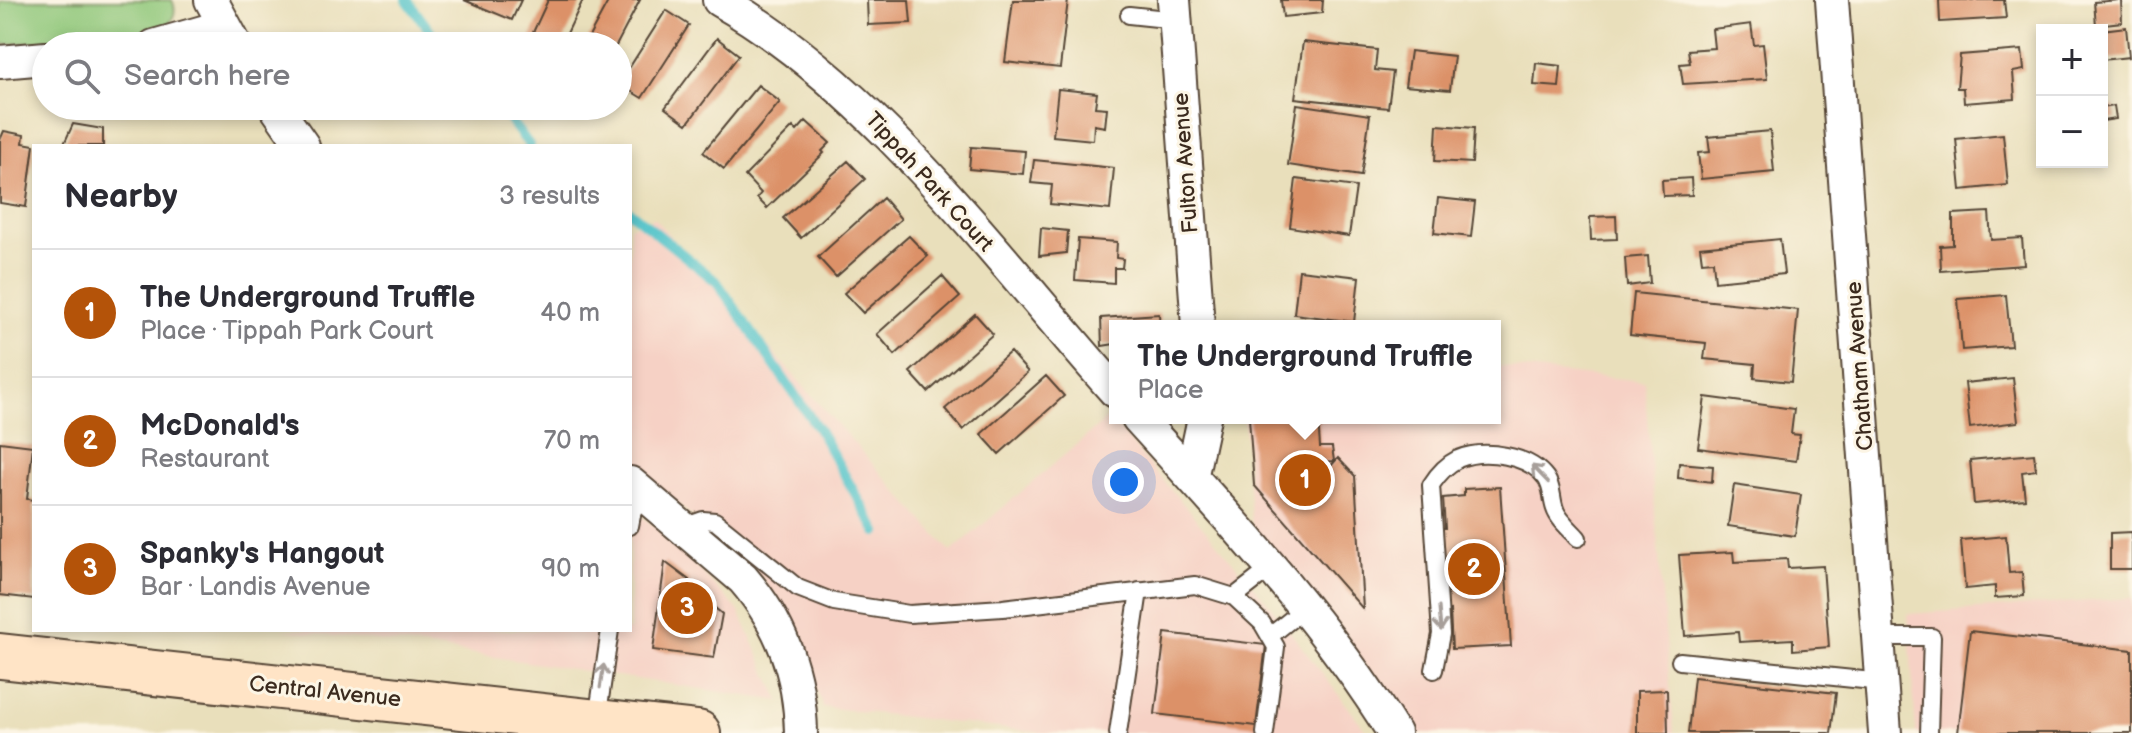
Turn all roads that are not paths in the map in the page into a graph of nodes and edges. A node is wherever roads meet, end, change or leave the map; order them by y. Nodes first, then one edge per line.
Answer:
1 (719, 0) edge
2 (1832, 0) edge
3 (1175, 10) edge
4 (1129, 15) dead end
5 (224, 24) edge
6 (199, 32) edge
7 (32, 59) edge
8 (0, 62) edge
9 (285, 120) edge
10 (302, 144) edge
11 (1198, 320) edge
12 (1109, 384) edge
13 (1144, 424) edge
14 (1203, 424) edge
15 (1192, 474) junction
16 (634, 486) edge
17 (632, 506) edge
18 (683, 527) junction
19 (1578, 538) dead end
20 (1270, 569) junction
21 (1139, 591) junction
22 (1234, 597) junction
23 (1304, 609) junction
24 (610, 632) edge
25 (1270, 636) junction
26 (1879, 637) junction
27 (0, 656) edge
28 (1680, 661) dead end
29 (1434, 670) dead end
30 (1882, 682) junction
31 (597, 722) junction
32 (698, 733) edge
33 (801, 733) edge
34 (1118, 733) edge
35 (1265, 733) edge
36 (1394, 733) edge
37 (1885, 733) edge
38 (1929, 733) edge

1 - 12 street, Tippah Park Court
2 - 26 street, Chatham Avenue
3 - 4 lane
3 - 11 street, Fulton Avenue
5 - 6 street
7 - 8 street
9 - 10 street
13 - 15 street
14 - 15 street
15 - 20 street
16 - 17 lane
16 - 18 street
18 - 21 lane
18 - 33 street
19 -> 29 lane
20 - 22 lane
20 - 23 street
21 - 22 lane
21 - 34 lane
22 - 25 lane
23 - 25 lane
23 - 36 street
31 -> 24 lane
25 - 35 lane
26 - 30 street, Chatham Avenue
26 - 38 lane
27 - 31 main road, Central Avenue
28 - 30 lane
30 - 37 street, Chatham Avenue
31 - 32 main road, Central Avenue

